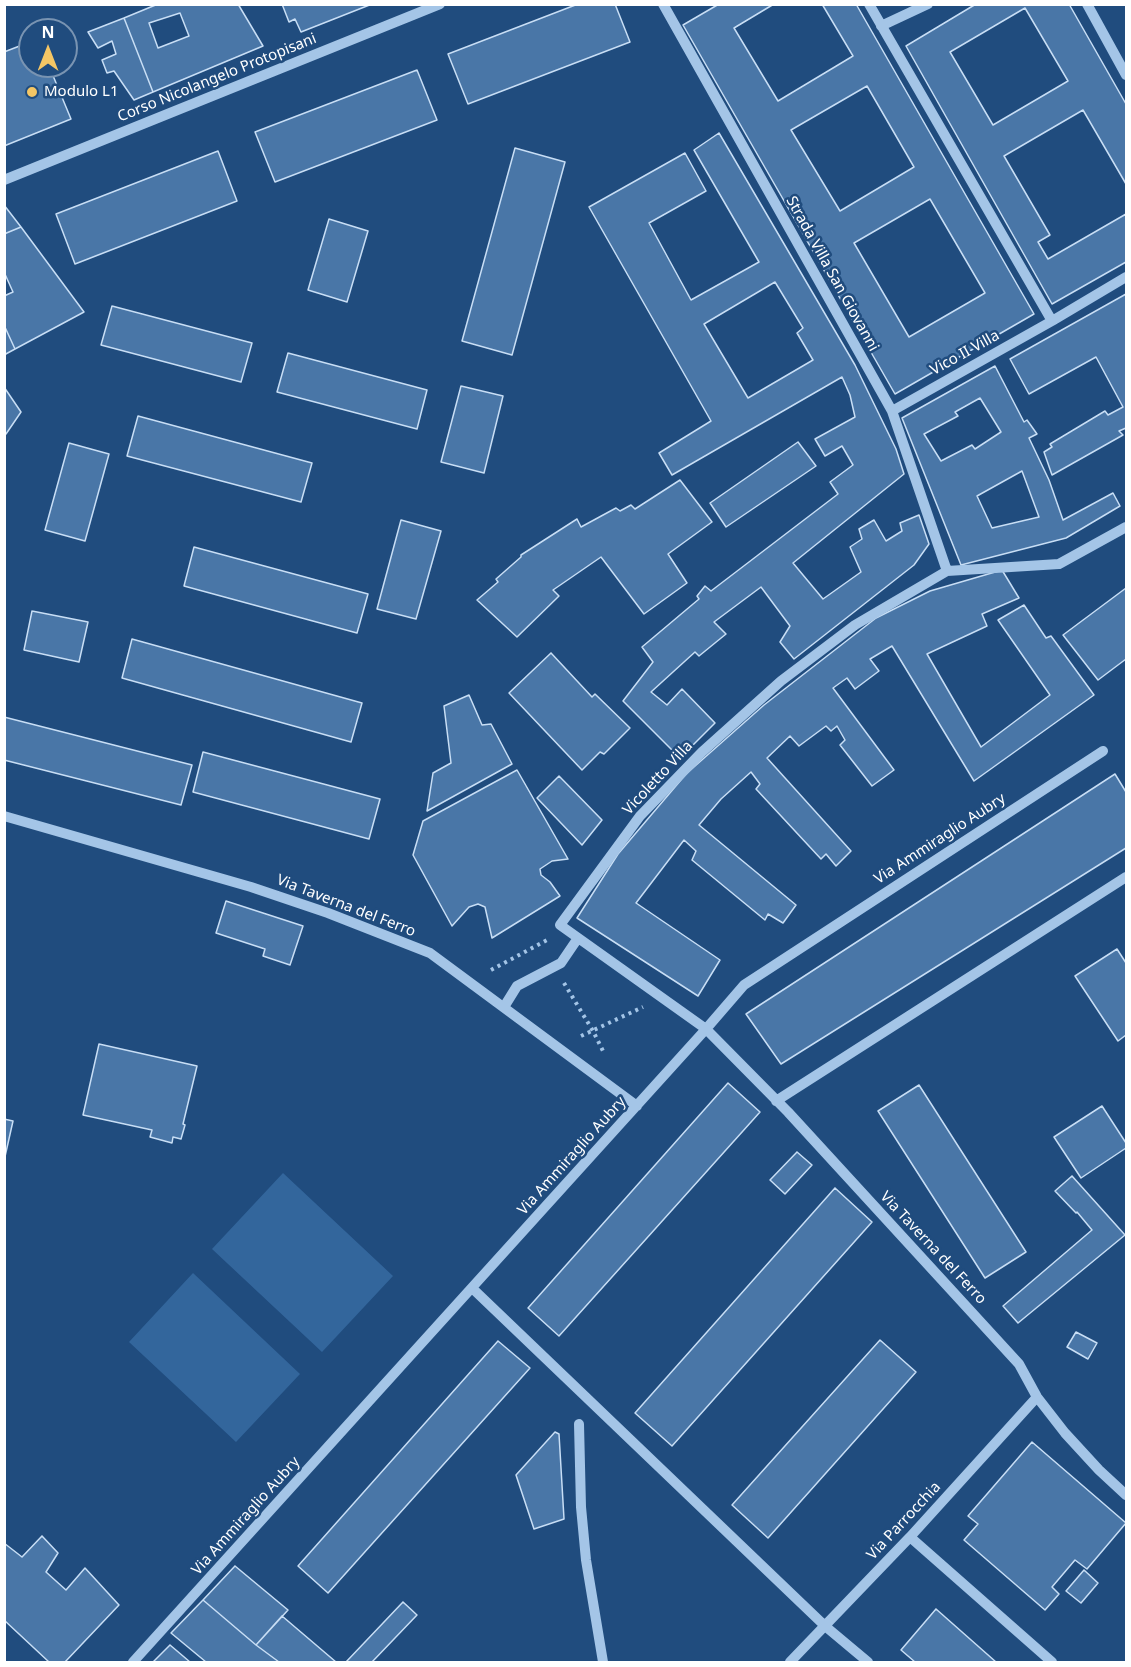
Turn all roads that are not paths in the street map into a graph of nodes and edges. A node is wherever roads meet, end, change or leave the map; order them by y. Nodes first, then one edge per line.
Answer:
1 (440, 4) edge
2 (663, 4) edge
3 (868, 4) edge
4 (928, 4) edge
5 (1086, 4) edge
6 (881, 26) junction
7 (1126, 75) edge
8 (4, 180) edge
9 (1126, 277) edge
10 (1053, 321) junction
11 (892, 411) junction
12 (1126, 527) edge
13 (947, 571) junction
14 (1103, 751) dead end
15 (4, 816) edge
16 (1126, 877) edge
17 (578, 938) junction
18 (504, 1007) junction
19 (706, 1029) junction
20 (776, 1101) junction
21 (637, 1106) junction
22 (472, 1288) junction
23 (1037, 1397) junction
24 (579, 1424) dead end
25 (1126, 1495) edge
26 (910, 1537) junction
27 (825, 1626) junction
28 (133, 1662) edge
29 (603, 1662) edge
30 (790, 1662) edge
31 (868, 1662) edge
32 (1052, 1662) edge

1 - 8 street, Corso Nicolangelo Protopisani
2 - 11 street, Strada Villa San Giovanni
3 - 6 street
4 - 6 street
5 - 7 street
6 - 10 street
9 - 10 street, Vico II Villa
10 - 11 street, Vico II Villa
11 - 13 street, Strada Villa San Giovanni
12 - 13 street
13 - 17 street, Vicoletto Villa
14 - 19 street, Via Ammiraglio Aubry
15 - 18 street, Via Taverna del Ferro
16 - 20 street
17 - 18 street
17 - 19 street, Vicoletto Villa
18 - 21 street, Via Taverna del Ferro
19 - 20 street, Via Taverna del Ferro
19 - 21 street, Via Ammiraglio Aubry
20 - 23 street, Via Taverna del Ferro
21 - 22 street, Via Ammiraglio Aubry
22 - 27 street
22 - 28 street, Via Ammiraglio Aubry
23 - 25 street, Via Taverna del Ferro
23 - 26 street, Via Parrocchia
24 - 29 street
26 - 27 street, Via Parrocchia
26 - 32 street
27 - 30 street, Via Parrocchia
27 - 31 street

